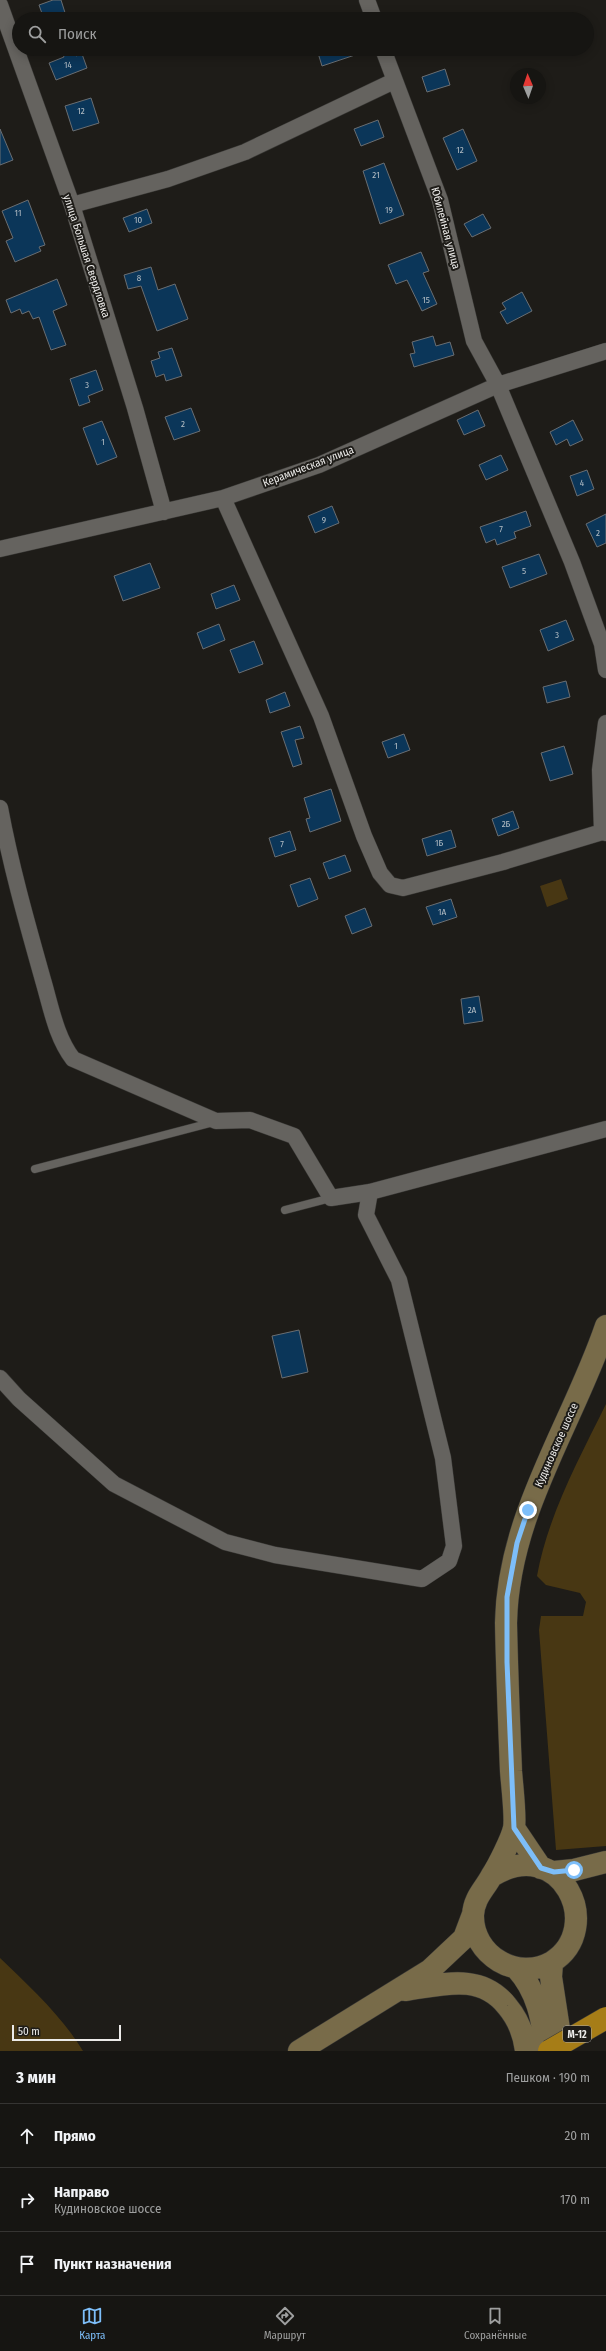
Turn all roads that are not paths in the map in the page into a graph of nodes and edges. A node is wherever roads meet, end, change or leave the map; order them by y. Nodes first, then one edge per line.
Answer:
1 (367, 0) edge
2 (0, 5) edge
3 (371, 12) edge
4 (12, 38) edge
5 (18, 56) edge
6 (385, 56) edge
7 (394, 81) junction
8 (72, 205) junction
9 (606, 351) edge
10 (498, 385) junction
11 (223, 498) junction
12 (164, 512) junction
13 (0, 549) edge
14 (606, 670) edge
15 (606, 723) edge
16 (0, 808) edge
17 (604, 833) edge
18 (216, 1121) junction
19 (606, 1129) edge
20 (35, 1169) dead end
21 (370, 1192) junction
22 (331, 1198) junction
23 (285, 1210) dead end
24 (606, 1326) edge
25 (0, 1378) edge
26 (514, 1828) junction
27 (606, 1862) edge
28 (548, 1870) junction
29 (492, 1876) junction
30 (473, 1914) junction
31 (552, 1963) junction
32 (517, 1969) junction
33 (397, 1991) junction
34 (606, 2018) edge
35 (299, 2051) edge
36 (526, 2051) edge
37 (548, 2051) edge
38 (563, 2051) edge

1 - 3 street
2 - 4 street, улица Большая Свердловка
5 - 8 street, улица Большая Свердловка
6 - 7 street, Юбилейная улица
7 - 8 street
7 - 10 street, Юбилейная улица
8 - 12 street, улица Большая Свердловка
9 - 10 street, Керамическая улица
10 - 11 street, Керамическая улица
10 - 14 street, Юбилейная улица
11 - 12 street, Керамическая улица
11 - 17 street
12 - 13 street, Керамическая улица
15 - 17 street
16 - 18 street
18 - 20 lane
18 - 22 street
19 - 21 street
21 - 22 street
21 - 25 street
22 - 23 lane
24 - 26 main road, Кудиновское шоссе
26 - 28 main road, Кудиновское шоссе
26 - 29 main road, Кудиновское шоссе
27 - 28 main road
28 - 29 main road, Кудиновское шоссе
28 - 31 main road, Кудиновское шоссе
29 - 30 main road, Кудиновское шоссе
30 - 32 main road, Кудиновское шоссе
30 - 33 main road
31 - 32 main road, Кудиновское шоссе
31 - 38 main road
32 - 37 main road, Кудиновское шоссе
33 - 35 main road
33 - 36 main road
34 - 37 highway, М-12, bridge

